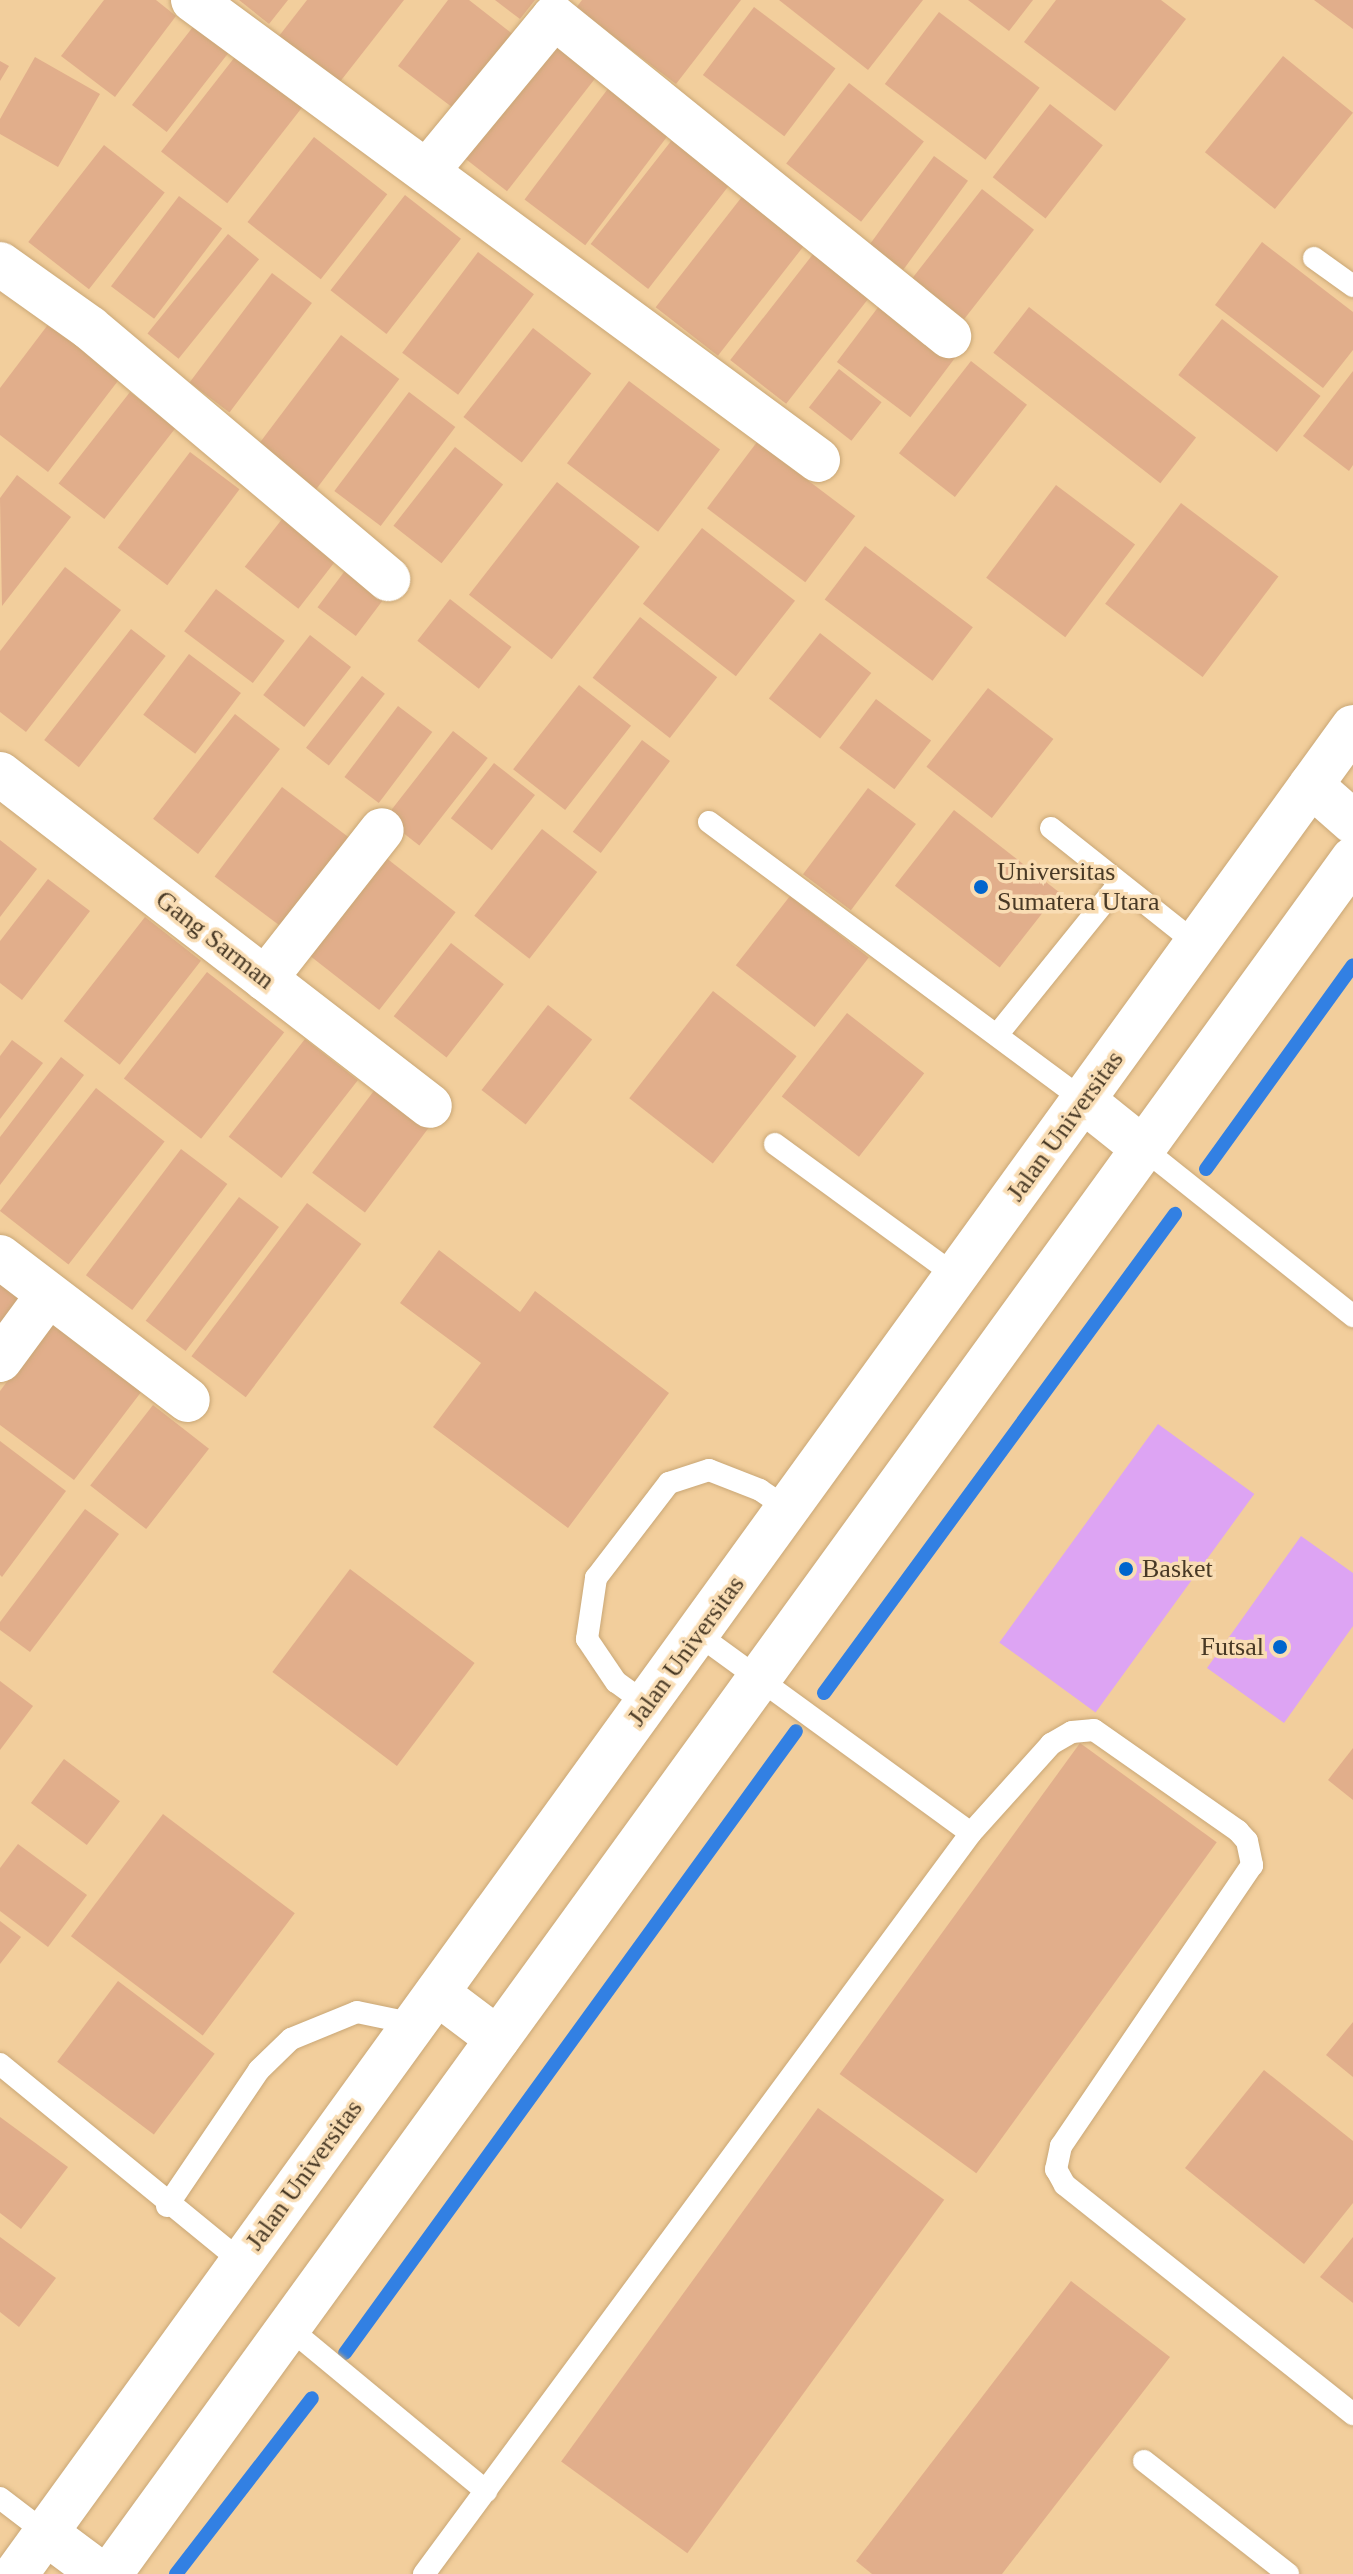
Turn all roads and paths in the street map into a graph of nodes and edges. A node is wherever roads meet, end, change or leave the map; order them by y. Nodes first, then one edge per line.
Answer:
1 (193, 0) edge
2 (561, 9) edge
3 (428, 170) junction
4 (1314, 258) dead end
5 (0, 264) edge
6 (1353, 286) edge
7 (949, 336) dead end
8 (818, 460) dead end
9 (388, 579) dead end
10 (1353, 727) edge
11 (0, 774) edge
12 (1311, 785) junction
13 (709, 822) dead end
14 (1353, 822) edge
15 (1051, 828) dead end
16 (382, 830) dead end
17 (1353, 859) edge
18 (1119, 884) junction
19 (1197, 944) junction
20 (265, 979) junction
21 (997, 1035) junction
22 (1084, 1101) junction
23 (430, 1106) dead end
24 (775, 1144) dead end
25 (1144, 1149) junction
26 (0, 1257) edge
27 (956, 1276) junction
28 (48, 1295) junction
29 (1350, 1307) edge
30 (0, 1360) edge
31 (188, 1400) dead end
32 (788, 1509) junction
33 (699, 1635) junction
34 (757, 1681) junction
35 (648, 1705) junction
36 (971, 1833) junction
37 (426, 2009) junction
38 (498, 2039) junction
39 (0, 2064) edge
40 (167, 2206) junction
41 (241, 2261) junction
42 (289, 2328) junction
43 (1353, 2414) edge
44 (1144, 2461) dead end
45 (486, 2491) junction
46 (0, 2498) edge
47 (46, 2533) junction
48 (16, 2574) edge
49 (101, 2574) edge
50 (110, 2574) edge
51 (424, 2574) edge
52 (1288, 2574) edge

1 - 3 street
2 - 3 street
2 - 7 street
3 - 8 street
4 - 6 lane
5 - 9 street
10 - 12 street, Jalan Universitas
11 - 20 street, Gang Sarman
12 - 14 street
12 - 19 street, Jalan Universitas
13 - 21 lane
15 - 18 lane
16 - 20 street
17 - 25 street
18 - 19 lane
18 - 21 lane
19 - 22 street, Jalan Universitas
20 - 23 street, Gang Sarman
21 - 22 lane
22 - 25 street
22 - 27 street, Jalan Universitas
24 - 27 lane
25 - 29 lane
25 - 34 street
26 - 28 street
27 - 32 street, Jalan Universitas
28 - 30 street
28 - 31 street
32 - 33 street, Jalan Universitas
32 - 35 lane
33 - 34 lane
33 - 35 street, Jalan Universitas
34 - 36 lane
34 - 38 street
35 - 37 street, Jalan Universitas
36 - 43 lane
36 - 45 lane
37 - 38 street
37 - 40 lane
37 - 41 street, Jalan Universitas
38 - 42 street
39 - 40 lane
40 - 41 lane
41 - 47 street, Jalan Universitas
42 - 45 lane
42 - 50 street
44 - 52 lane
45 - 51 lane
46 - 47 lane
47 - 48 street, Jalan Universitas
47 - 49 street

